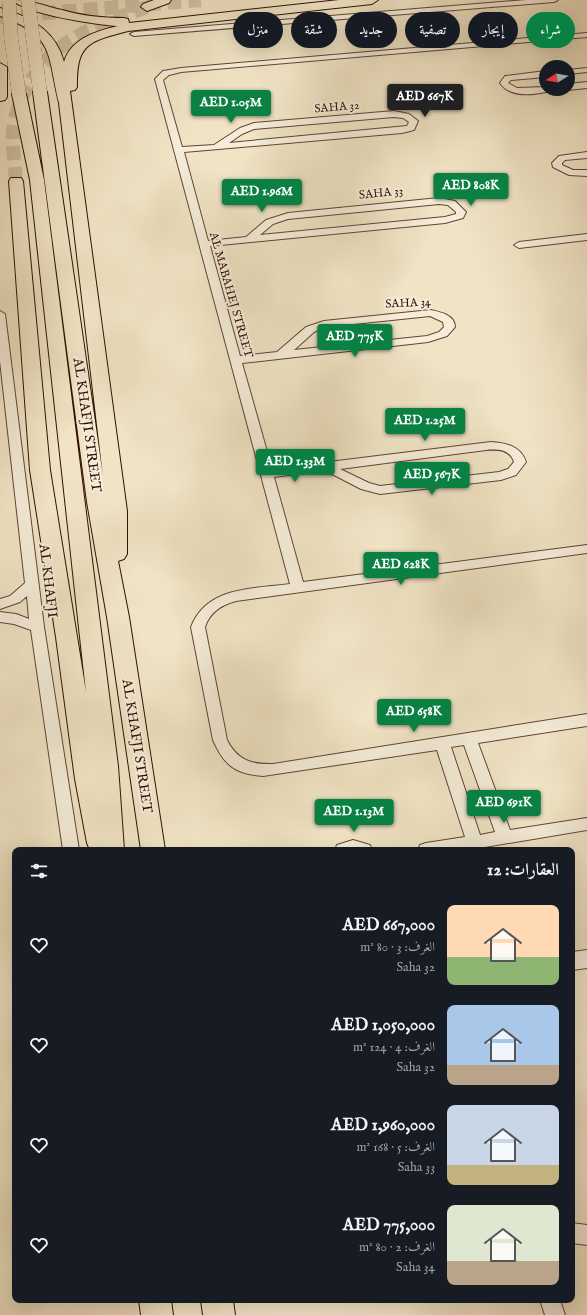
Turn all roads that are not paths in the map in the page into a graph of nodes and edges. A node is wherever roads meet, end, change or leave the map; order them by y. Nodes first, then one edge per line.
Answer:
1 (9, 0) edge
2 (19, 0) edge
3 (28, 0) edge
4 (165, 0) edge
5 (372, 0) edge
6 (554, 0) edge
7 (147, 7) tunnel mouth
8 (0, 12) edge
9 (190, 20) junction
10 (134, 34) dead end
11 (587, 35) edge
12 (0, 67) edge
13 (587, 70) edge
14 (575, 71) edge
15 (539, 75) edge
16 (587, 85) edge
17 (575, 86) edge
18 (539, 90) edge
19 (0, 97) edge
20 (66, 103) junction
21 (233, 138) junction
22 (245, 145) junction
23 (216, 147) junction
24 (178, 150) junction
25 (587, 155) edge
26 (587, 173) edge
27 (16, 180) tunnel mouth
28 (587, 228) edge
29 (261, 229) junction
30 (280, 236) junction
31 (587, 237) edge
32 (248, 240) junction
33 (204, 244) junction
34 (519, 245) dead end
35 (0, 314) edge
36 (300, 338) junction
37 (317, 351) junction
38 (280, 355) junction
39 (236, 360) junction
40 (357, 462) junction
41 (320, 468) junction
42 (267, 474) junction
43 (348, 476) junction
44 (587, 548) edge
45 (32, 584) junction
46 (298, 588) junction
47 (0, 604) edge
48 (0, 617) edge
49 (118, 617) junction
50 (37, 627) junction
51 (587, 720) edge
52 (469, 738) junction
53 (442, 742) junction
54 (587, 824) edge
55 (505, 838) junction
56 (475, 842) junction
57 (71, 847) edge
58 (99, 847) edge
59 (112, 847) edge
60 (153, 847) edge
61 (444, 847) edge
62 (587, 958) edge
63 (575, 960) edge
64 (575, 1234) edge
65 (587, 1236) edge
66 (155, 1303) edge
67 (217, 1303) edge
68 (551, 1303) edge
69 (157, 1315) edge
70 (219, 1315) edge
71 (555, 1315) edge

1 - 59 highway, AL KHAFJI STREET, bridge
2 - 9 highway
3 - 49 highway, AL KHAFJI STREET, bridge
4 - 7 highway
5 - 9 highway
6 - 10 street
8 - 20 highway
9 - 20 highway
11 - 24 street, AL MABAHEJ STREET
12 - 19 highway
13 - 14 street
15 - 18 street
16 - 17 street
20 - 49 highway
21 - 22 street
21 - 22 street, SAHA 32
21 - 23 street, SAHA 32
22 - 23 street, SAHA 32
23 - 24 street, SAHA 32
24 - 33 street, AL MABAHEJ STREET
25 - 26 street
27 - 58 highway
28 - 31 street
29 - 30 street, SAHA 33
29 - 30 street, SAHA 33
29 - 32 street, SAHA 33
30 - 32 street, SAHA 33
31 - 34 street
32 - 33 street, SAHA 33
33 - 39 street, AL MABAHEJ STREET
35 - 45 street, AL KHAFJI
36 - 37 street
36 - 37 street, SAHA 34
36 - 38 street, SAHA 34
37 - 38 street, SAHA 34
38 - 39 street, SAHA 34
39 - 42 street, AL MABAHEJ STREET
40 - 41 street
40 - 43 street
40 - 43 street
41 - 42 street
41 - 43 street
42 - 46 street, AL MABAHEJ STREET
44 - 46 street
45 - 47 street
45 - 50 street, AL KHAFJI
46 - 53 street
48 - 50 street
49 - 60 highway, AL KHAFJI STREET
50 - 57 street, AL KHAFJI
51 - 52 street
52 - 53 street
52 - 55 street
53 - 56 street
54 - 55 street
55 - 56 street
56 - 61 street
62 - 63 street
64 - 65 street
66 - 69 highway
67 - 70 highway
68 - 71 street

